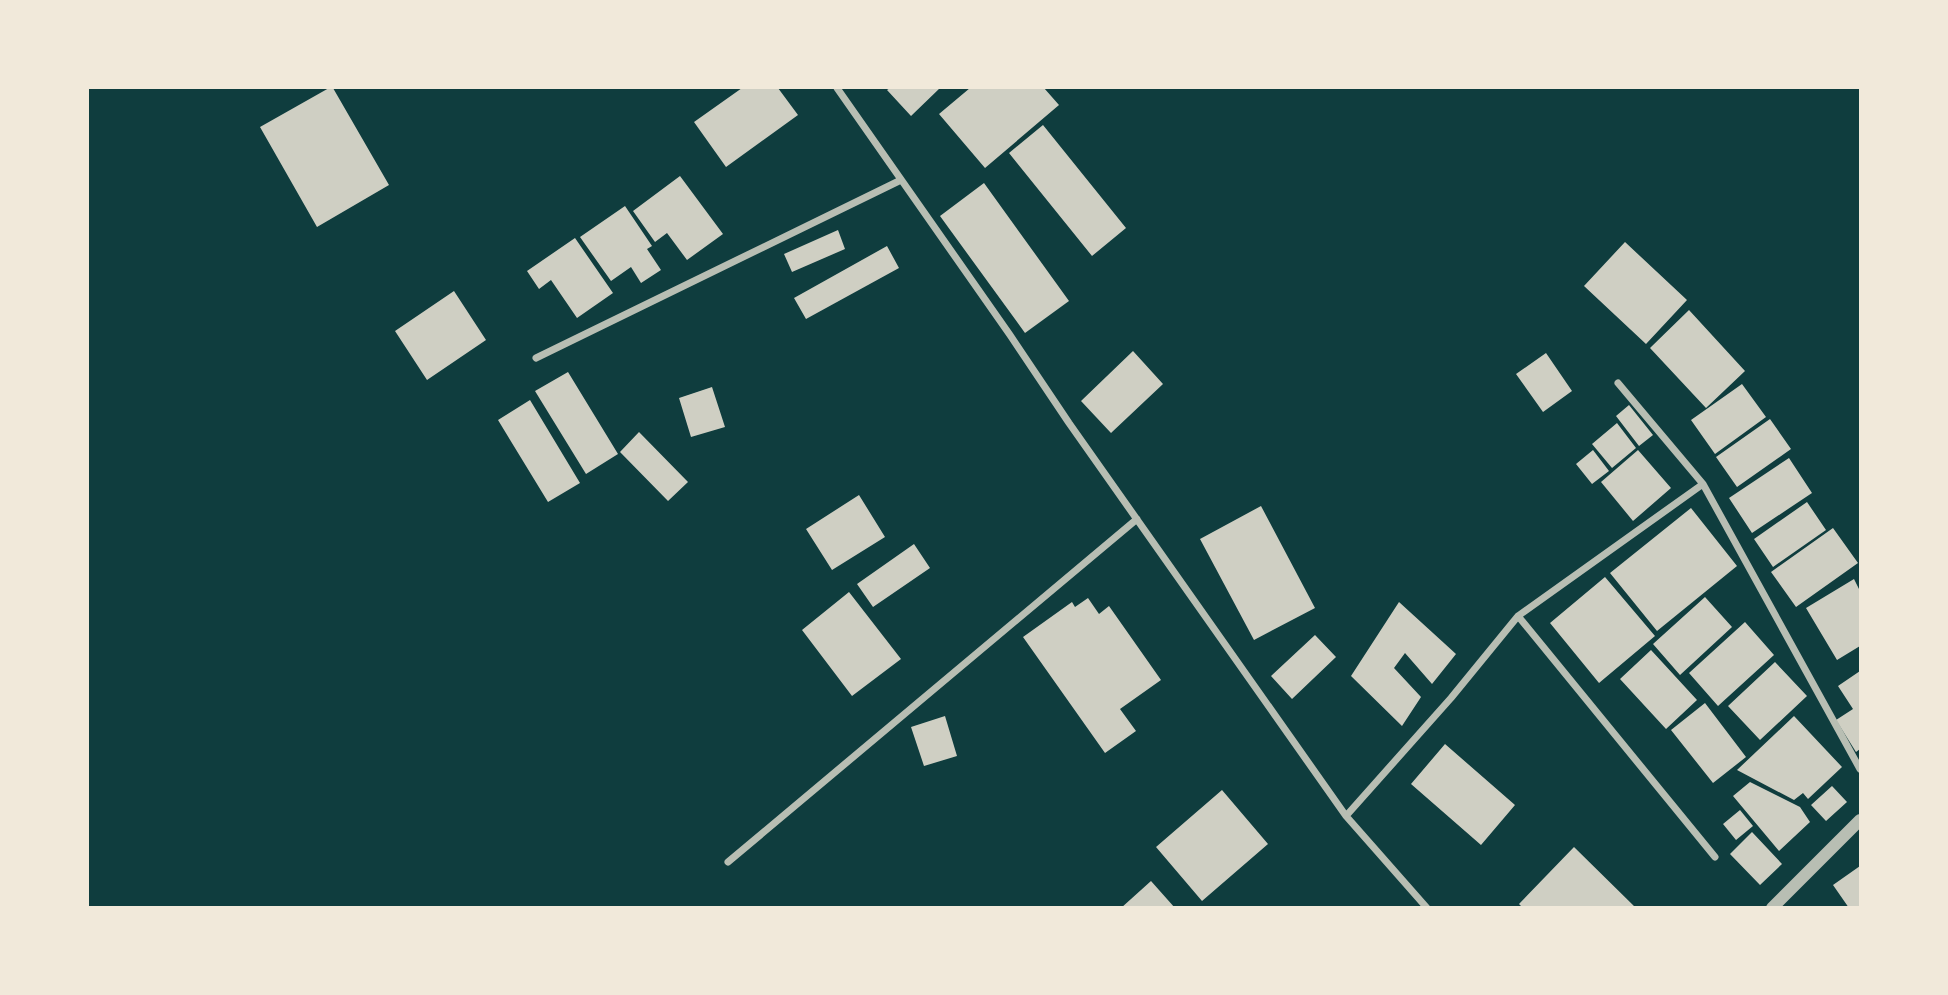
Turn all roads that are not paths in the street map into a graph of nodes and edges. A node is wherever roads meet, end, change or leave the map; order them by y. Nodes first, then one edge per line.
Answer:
1 (837, 88) edge
2 (901, 180) junction
3 (536, 358) dead end
4 (1618, 383) dead end
5 (1703, 484) junction
6 (1137, 519) junction
7 (1518, 616) junction
8 (1860, 769) edge
9 (1346, 816) junction
10 (1860, 820) edge
11 (1715, 857) dead end
12 (728, 862) dead end
13 (1427, 908) edge
14 (1772, 908) edge

1 - 2 street
2 - 3 street
2 - 6 street
4 - 5 street
5 - 7 street
5 - 8 street
6 - 9 street
6 - 12 street
7 - 9 street
7 - 11 street
9 - 13 street
10 - 14 street

